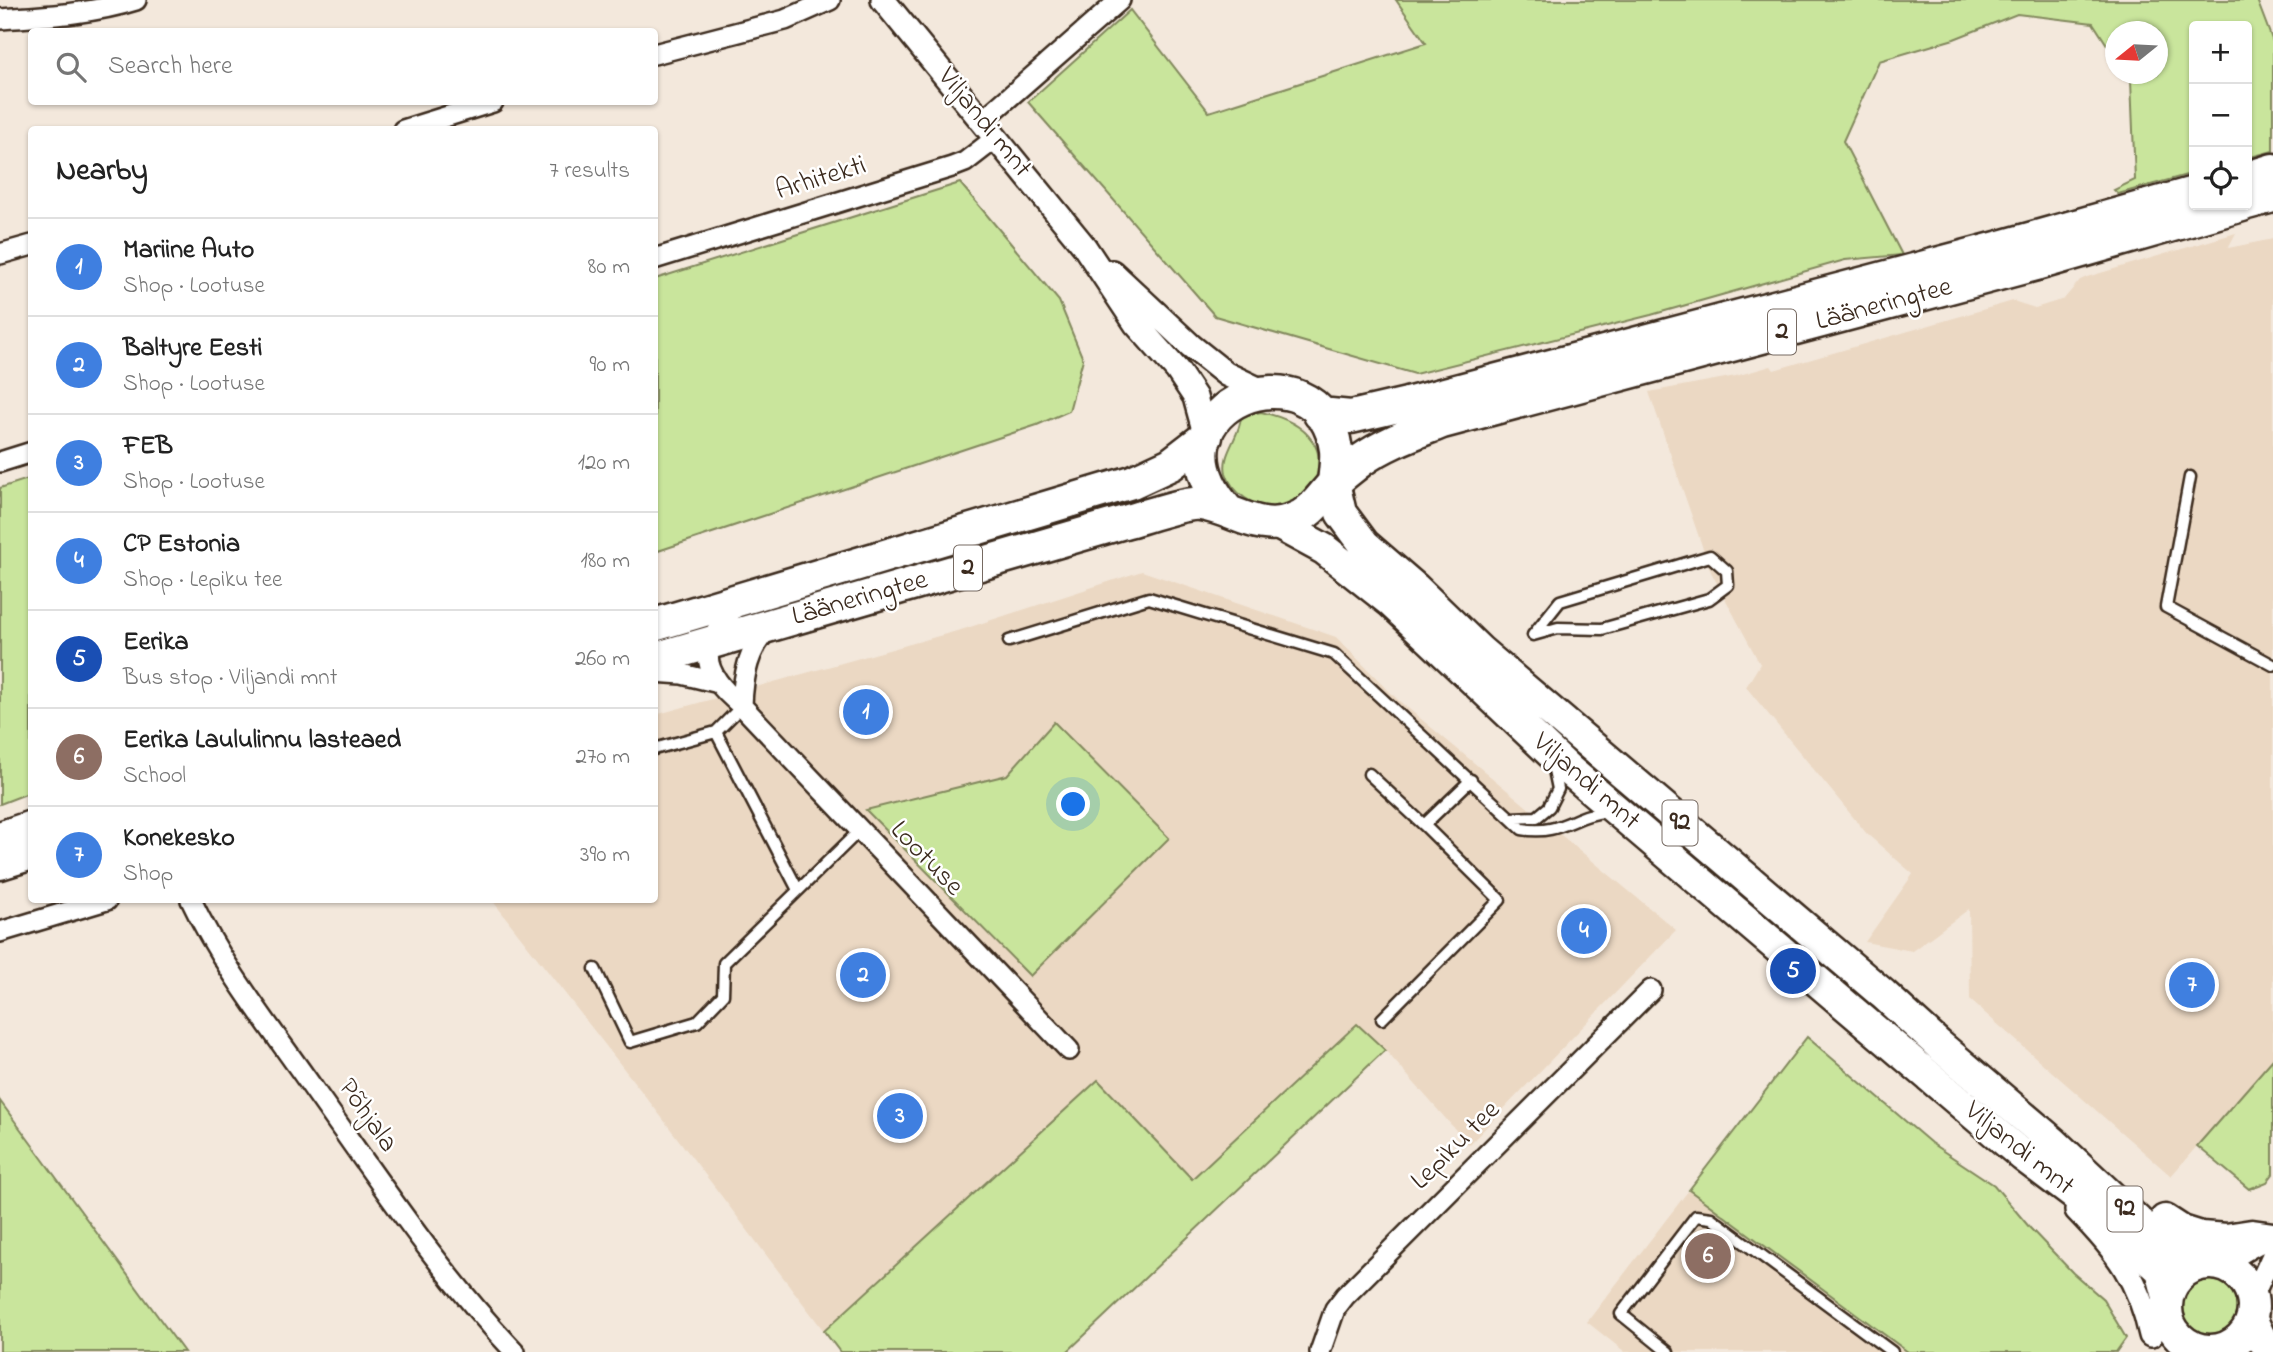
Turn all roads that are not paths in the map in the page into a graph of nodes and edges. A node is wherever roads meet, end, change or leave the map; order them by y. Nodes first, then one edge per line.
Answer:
1 (136, 0) edge
2 (830, 0) edge
3 (883, 0) edge
4 (1120, 0) edge
5 (0, 19) edge
6 (658, 53) edge
7 (483, 105) edge
8 (982, 121) junction
9 (415, 126) edge
10 (996, 138) junction
11 (2273, 170) edge
12 (2252, 176) edge
13 (2189, 194) edge
14 (2273, 196) edge
15 (2252, 202) edge
16 (2223, 210) edge
17 (28, 245) edge
18 (1084, 246) junction
19 (0, 254) edge
20 (658, 259) edge
21 (1262, 391) junction
22 (1320, 414) junction
23 (1206, 437) junction
24 (28, 453) edge
25 (0, 462) edge
26 (2190, 477) dead end
27 (1334, 483) junction
28 (1227, 510) junction
29 (1279, 524) junction
30 (743, 598) junction
31 (779, 622) junction
32 (658, 624) edge
33 (1533, 635) joint
34 (1009, 641) dead end
35 (709, 643) junction
36 (658, 658) edge
37 (2273, 665) edge
38 (658, 672) edge
39 (715, 682) junction
40 (742, 706) junction
41 (716, 732) junction
42 (658, 748) edge
43 (1549, 751) junction
44 (1369, 774) dead end
45 (1471, 780) junction
46 (1619, 812) junction
47 (1511, 818) junction
48 (1424, 825) junction
49 (28, 828) edge
50 (860, 830) junction
51 (0, 838) edge
52 (28, 854) edge
53 (0, 863) edge
54 (798, 890) junction
55 (97, 903) edge
56 (193, 903) edge
57 (0, 932) edge
58 (595, 970) dead end
59 (1651, 990) dead end
60 (1382, 1019) dead end
61 (1069, 1050) dead end
62 (2053, 1142) junction
63 (2023, 1156) junction
64 (2273, 1238) edge
65 (2273, 1253) edge
66 (2213, 1264) junction
67 (2168, 1297) junction
68 (2253, 1308) junction
69 (2148, 1344) edge
70 (2202, 1351) edge
71 (2273, 1351) edge
72 (515, 1352) edge
73 (1320, 1352) edge
74 (1668, 1352) edge
75 (1892, 1352) edge

1 - 5 street
2 - 6 street
3 - 8 street, Viljandi mnt
4 - 8 street
7 - 9 street
8 - 10 street, Viljandi mnt
10 - 18 street, Viljandi mnt
10 - 20 street, Arhitekti
11 - 12 highway
13 - 22 highway, Lääneringtee / 2
14 - 15 highway, Lääneringtee / 2
16 - 27 highway, Lääneringtee / 2
17 - 19 street
18 - 21 street, Viljandi mnt
18 - 23 street, Viljandi mnt
21 - 22 highway
21 - 23 highway, Lääneringtee / 2
22 - 27 highway
23 - 28 highway
23 - 30 highway, Lääneringtee / 2
24 - 25 street
26 - 37 lane
27 - 29 highway, Lääneringtee / 2
27 - 62 main road, Viljandi mnt / 92
28 - 29 highway, Lääneringtee / 2
28 - 31 highway, Lääneringtee / 2
29 - 43 main road, Viljandi mnt / 92
30 - 32 highway, Lääneringtee / 2
30 - 35 street
31 - 35 highway, Lääneringtee / 2
31 - 40 street
33 - 33 lane
34 - 45 lane
35 - 36 highway, Lääneringtee / 2
35 - 39 street
38 - 39 street, Lootuse
39 - 40 street, Lootuse
40 - 41 lane
40 - 50 street, Lootuse
41 - 42 lane
41 - 54 lane
43 - 46 main road, Viljandi mnt / 92
43 - 47 lane
44 - 48 lane
45 - 47 lane
45 - 48 lane
46 - 47 lane
46 - 63 main road, Viljandi mnt / 92
48 - 60 lane
49 - 51 highway
50 - 54 lane
50 - 61 street, Lootuse
52 - 53 highway
54 - 58 lane
55 - 57 street
56 - 72 street, Põhjala
59 - 73 street, Lepiku tee
62 - 64 main road
62 - 66 main road, Viljandi mnt / 92
63 - 67 main road, Viljandi mnt / 92
63 - 69 street
64 - 66 street
65 - 68 street
66 - 67 main road
66 - 68 main road
67 - 69 street
67 - 70 main road
68 - 70 main road
68 - 71 main road
74 - 75 lane

